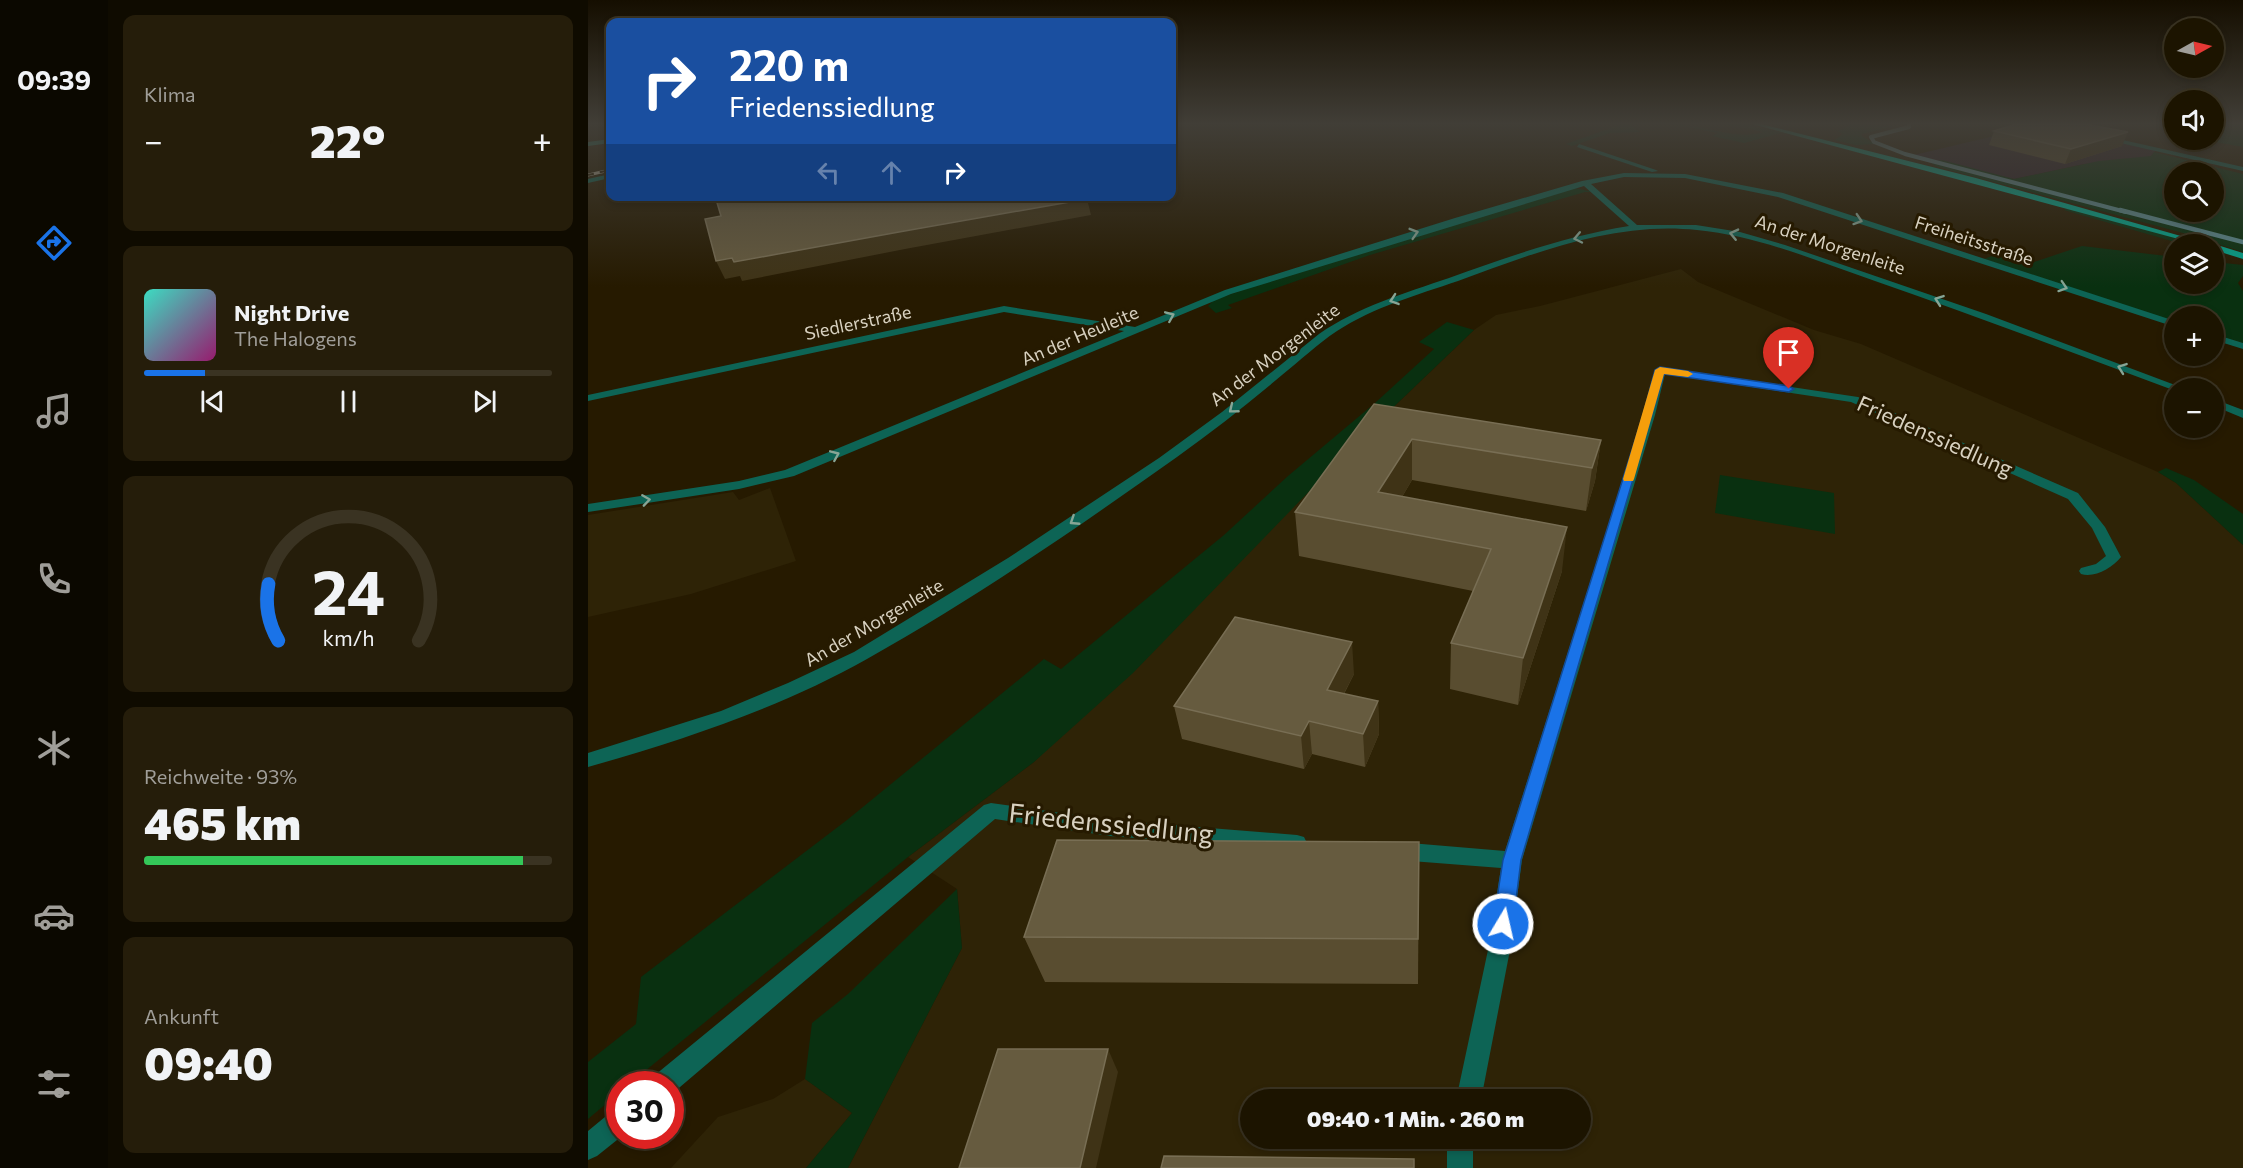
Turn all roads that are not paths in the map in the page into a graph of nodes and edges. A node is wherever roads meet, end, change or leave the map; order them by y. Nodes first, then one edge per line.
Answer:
1 (1607, 179) edge
2 (1690, 179) edge
3 (1967, 179) edge
4 (1585, 183) junction
5 (1636, 228) junction
6 (2169, 234) edge
7 (2224, 250) edge
8 (2243, 256) edge
9 (2164, 320) edge
10 (1137, 330) junction
11 (2224, 340) edge
12 (2243, 346) edge
13 (2164, 383) edge
14 (588, 398) edge
15 (2224, 406) edge
16 (2243, 414) edge
17 (588, 508) edge
18 (2086, 571) dead end
19 (588, 760) edge
20 (1311, 844) edge
21 (1382, 850) edge
22 (1512, 860) junction
23 (680, 1071) edge
24 (1470, 1089) edge
25 (606, 1132) edge
26 (588, 1147) edge
27 (1460, 1149) edge
28 (1460, 1168) edge

1 - 4 street, Freiheitsstraße
2 -> 9 street, Freiheitsstraße
3 - 6 main road
4 - 5 street
10 -> 4 street, An der Heuleite
13 -> 5 street, An der Morgenleite
5 -> 19 street, An der Morgenleite
7 - 8 main road
10 - 14 street, Siedlerstraße
17 -> 10 street, An der Heuleite
11 - 12 street
15 - 16 street
18 - 22 street, Friedenssiedlung
20 - 23 street, Friedenssiedlung
21 - 22 street
22 - 24 street, Friedenssiedlung
25 - 26 street
27 - 28 street

